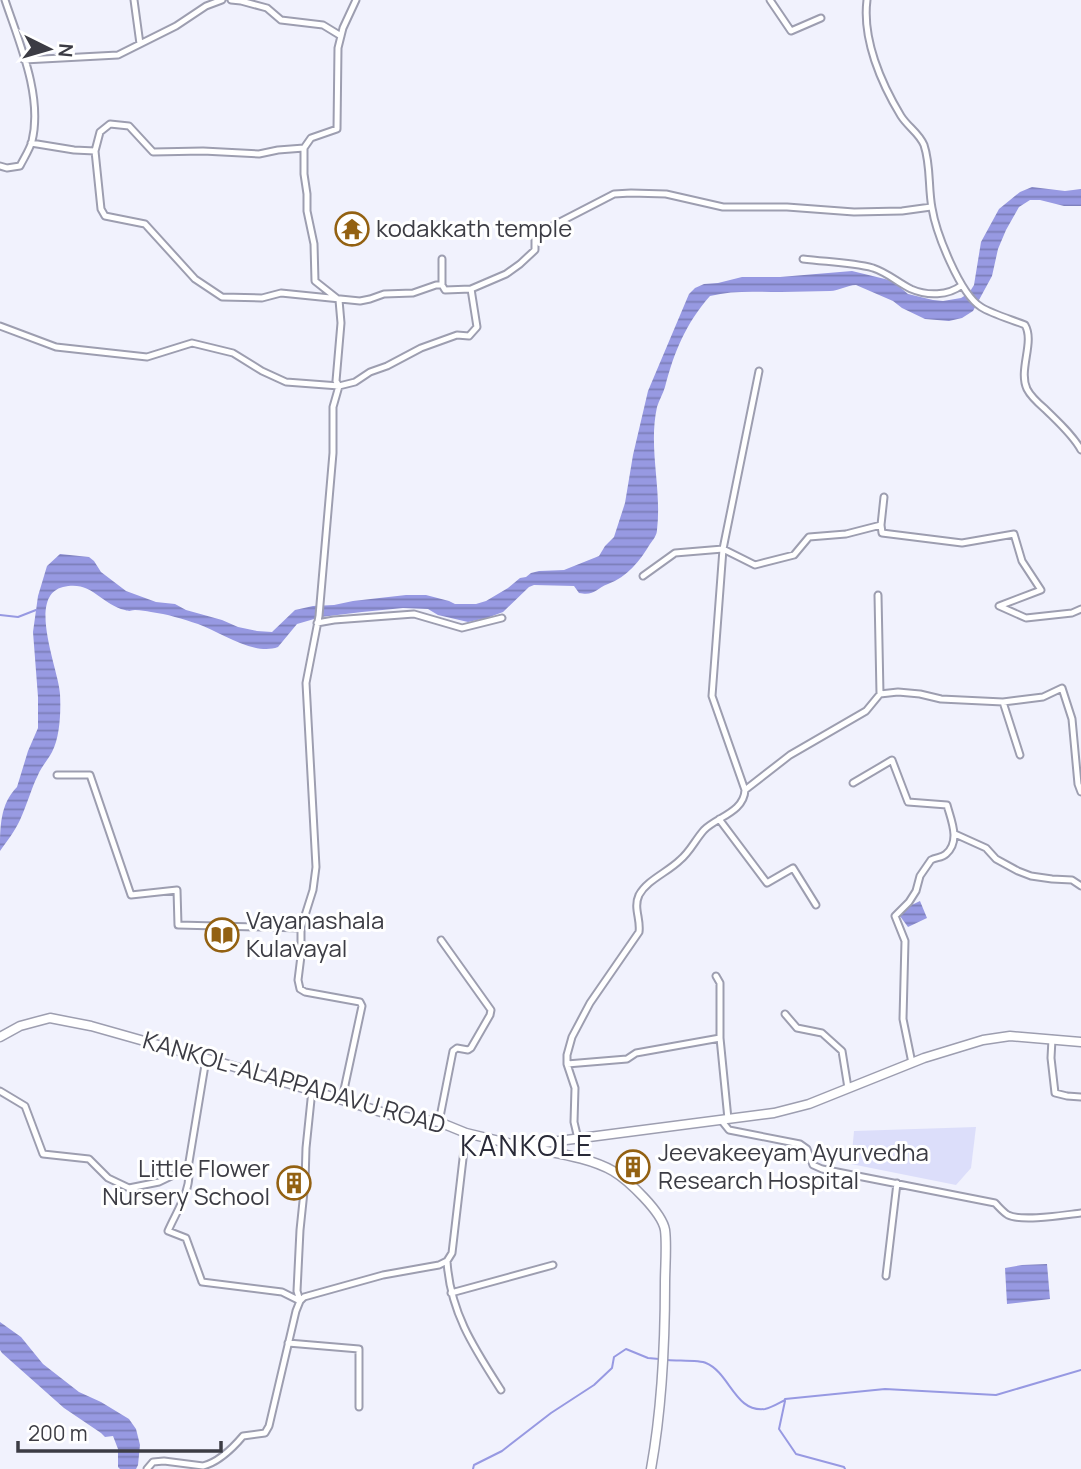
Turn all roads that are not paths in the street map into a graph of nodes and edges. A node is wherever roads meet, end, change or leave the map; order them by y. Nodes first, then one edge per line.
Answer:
1 (5, 0) edge
2 (134, 0) edge
3 (222, 0) edge
4 (231, 0) edge
5 (356, 0) edge
6 (770, 0) edge
7 (867, 0) edge
8 (821, 18) dead end
9 (341, 36) junction
10 (140, 44) junction
11 (24, 60) junction
12 (31, 143) junction
13 (304, 148) junction
14 (95, 151) junction
15 (0, 166) edge
16 (931, 207) junction
17 (442, 259) dead end
18 (803, 259) dead end
19 (443, 285) junction
20 (963, 287) junction
21 (471, 289) junction
22 (339, 300) junction
23 (0, 326) edge
24 (759, 372) dead end
25 (339, 386) junction
26 (1081, 450) edge
27 (884, 497) dead end
28 (881, 525) junction
29 (723, 549) junction
30 (643, 576) dead end
31 (878, 595) dead end
32 (1081, 609) edge
33 (502, 618) dead end
34 (317, 623) junction
35 (880, 694) junction
36 (1003, 702) junction
37 (1020, 755) dead end
38 (57, 775) dead end
39 (853, 783) dead end
40 (745, 790) junction
41 (1081, 792) edge
42 (719, 819) junction
43 (955, 834) junction
44 (1081, 886) edge
45 (816, 905) dead end
46 (302, 928) junction
47 (441, 940) dead end
48 (716, 976) dead end
49 (785, 1014) dead end
50 (0, 1037) edge
51 (720, 1038) junction
52 (1052, 1039) junction
53 (1081, 1042) edge
54 (206, 1059) junction
55 (912, 1063) junction
56 (567, 1064) junction
57 (848, 1088) junction
58 (312, 1090) junction
59 (0, 1091) edge
60 (1081, 1097) edge
61 (342, 1099) junction
62 (724, 1120) junction
63 (439, 1122) junction
64 (466, 1133) junction
65 (578, 1139) junction
66 (520, 1146) junction
67 (187, 1168) junction
68 (897, 1183) junction
69 (1081, 1213) edge
70 (447, 1261) junction
71 (553, 1265) dead end
72 (886, 1276) dead end
73 (452, 1293) junction
74 (300, 1301) junction
75 (288, 1343) junction
76 (501, 1390) dead end
77 (359, 1407) dead end
78 (147, 1469) edge
79 (651, 1469) edge

1 - 11 street
2 - 10 street
3 - 10 street
4 - 9 street
5 - 9 street
6 - 8 street
7 - 16 street
9 - 13 street
10 - 11 street
11 - 12 street
12 - 14 street
12 - 15 street
13 - 14 street
13 - 22 street
14 - 22 street
16 - 20 street
16 - 21 street
17 - 19 street
18 - 20 street
19 - 21 street
19 - 22 street
20 - 26 street
21 - 25 street
22 - 25 street
23 - 25 street
24 - 29 street
25 - 34 street
27 - 28 street
28 - 29 street
28 - 32 street
29 - 30 street
29 - 40 street
31 - 35 street
33 - 34 street
34 - 46 street
35 - 36 street
35 - 40 street
36 - 37 street
36 - 41 street
38 - 46 street
39 - 43 street
40 - 42 street
42 - 45 street
42 - 56 street
43 - 44 street
43 - 55 street
46 - 61 street
47 - 63 street
48 - 51 street
49 - 57 street
50 - 54 main road, KANKOL-ALAPPADAVU ROAD
51 - 56 street
51 - 62 street
52 - 53 main road, KANKOL-ALAPPADAVU ROAD
52 - 55 main road, KANKOL-ALAPPADAVU ROAD
52 - 60 street
54 - 58 main road, KANKOL-ALAPPADAVU ROAD
54 - 67 street
55 - 57 main road, KANKOL-ALAPPADAVU ROAD
56 - 65 street
57 - 62 main road, KANKOL-ALAPPADAVU ROAD
58 - 61 main road, KANKOL-ALAPPADAVU ROAD
58 - 74 street
59 - 67 street
61 - 63 main road, KANKOL-ALAPPADAVU ROAD
62 - 65 main road, KANKOL-ALAPPADAVU ROAD
62 - 68 street
63 - 64 main road, KANKOL-ALAPPADAVU ROAD
64 - 66 main road, KANKOL-ALAPPADAVU ROAD
64 - 70 street
65 - 66 main road, KANKOL-ALAPPADAVU ROAD
66 - 79 main road
67 - 74 street
68 - 69 street
68 - 72 street
70 - 73 street
70 - 74 street
71 - 73 street
73 - 76 street
74 - 75 street
75 - 77 street
75 - 78 street

